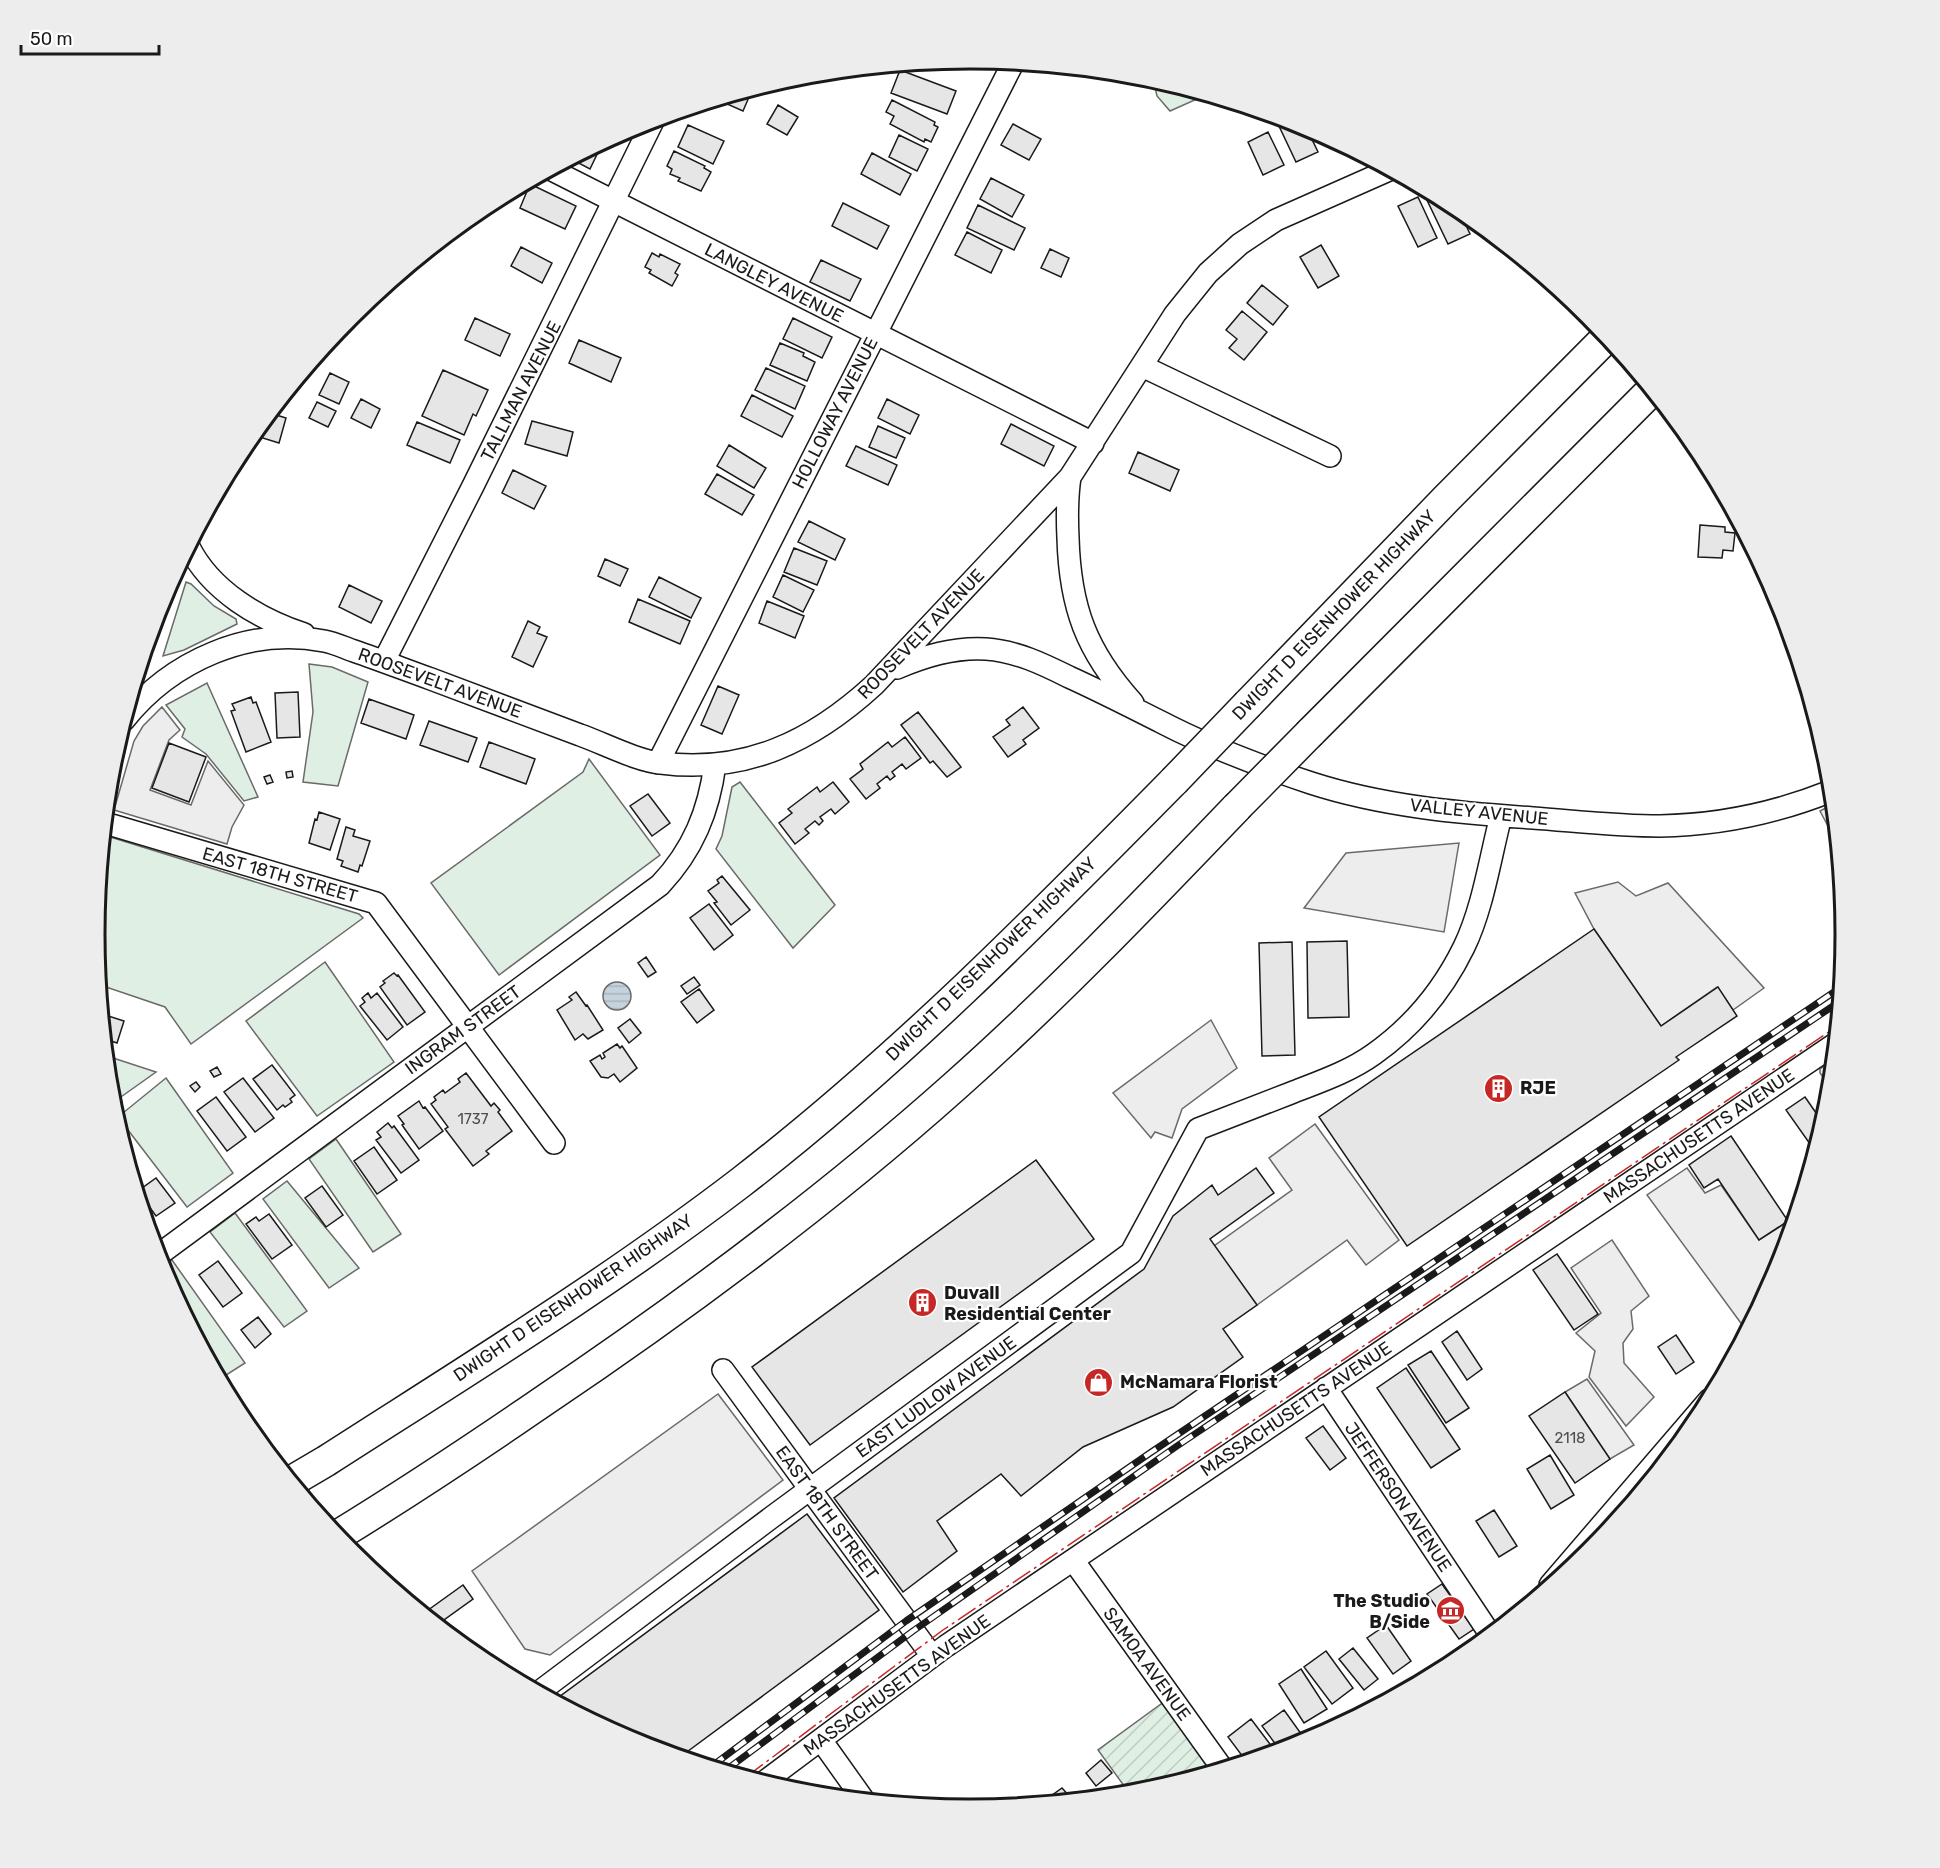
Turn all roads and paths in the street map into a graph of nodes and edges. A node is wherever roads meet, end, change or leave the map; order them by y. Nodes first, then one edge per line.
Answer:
1 (1009, 70) edge
2 (648, 132) edge
3 (559, 173) edge
4 (1381, 173) edge
5 (615, 202) junction
6 (875, 334) junction
7 (1601, 343) edge
8 (1142, 366) junction
9 (1647, 396) edge
10 (1093, 443) junction
11 (1330, 456) dead end
12 (1070, 477) junction
13 (193, 553) edge
14 (325, 641) junction
15 (384, 661) junction
16 (886, 673) junction
17 (135, 708) edge
18 (1139, 710) junction
19 (658, 763) junction
20 (715, 764) junction
21 (1823, 794) edge
22 (1501, 816) junction
23 (112, 825) edge
24 (468, 1027) junction
25 (1828, 1049) edge
26 (554, 1143) dead end
27 (165, 1250) edge
28 (723, 1370) dead end
29 (1326, 1388) junction
30 (298, 1478) edge
31 (810, 1490) junction
32 (344, 1531) edge
33 (1072, 1560) junction
34 (1486, 1628) edge
35 (932, 1656) junction
36 (546, 1688) edge
37 (821, 1740) junction
38 (1218, 1762) edge
39 (772, 1776) edge
40 (858, 1792) edge

1 - 6 street, HOLLOWAY AVENUE
2 - 5 street, TALLMAN AVENUE
3 - 5 street, LANGLEY AVENUE
4 - 8 street, ROOSEVELT AVENUE
5 - 6 street, LANGLEY AVENUE
5 - 15 street, TALLMAN AVENUE
6 - 10 street, LANGLEY AVENUE
6 - 19 street, HOLLOWAY AVENUE
7 - 30 highway, DWIGHT D EISENHOWER HIGHWAY, bridge
8 - 10 street, ROOSEVELT AVENUE
8 - 11 street
9 - 32 highway, bridge
10 - 12 street, ROOSEVELT AVENUE
12 - 16 street, ROOSEVELT AVENUE
12 - 18 street, VALLEY AVENUE
13 - 14 street
14 - 15 street, ROOSEVELT AVENUE
14 - 17 street, ROOSEVELT AVENUE
15 - 19 street, ROOSEVELT AVENUE
16 - 18 street, VALLEY AVENUE
16 - 20 street, ROOSEVELT AVENUE
18 - 22 street, VALLEY AVENUE
19 - 20 street, ROOSEVELT AVENUE
20 - 24 street, INGRAM STREET
21 - 22 street, VALLEY AVENUE
22 - 31 street, EAST LUDLOW AVENUE
23 - 24 street, EAST 18TH STREET
24 - 26 street, EAST 18TH STREET
24 - 27 street, INGRAM STREET
25 - 29 street, MASSACHUSETTS AVENUE
28 - 31 street, EAST 18TH STREET
29 - 33 street, MASSACHUSETTS AVENUE
29 - 34 street, JEFFERSON AVENUE
31 - 35 street, EAST 18TH STREET
31 - 36 street, EAST LUDLOW AVENUE
33 - 35 street, MASSACHUSETTS AVENUE
33 - 38 street, SAMOA AVENUE
35 - 37 street, MASSACHUSETTS AVENUE
37 - 39 street, MASSACHUSETTS AVENUE
37 - 40 street

